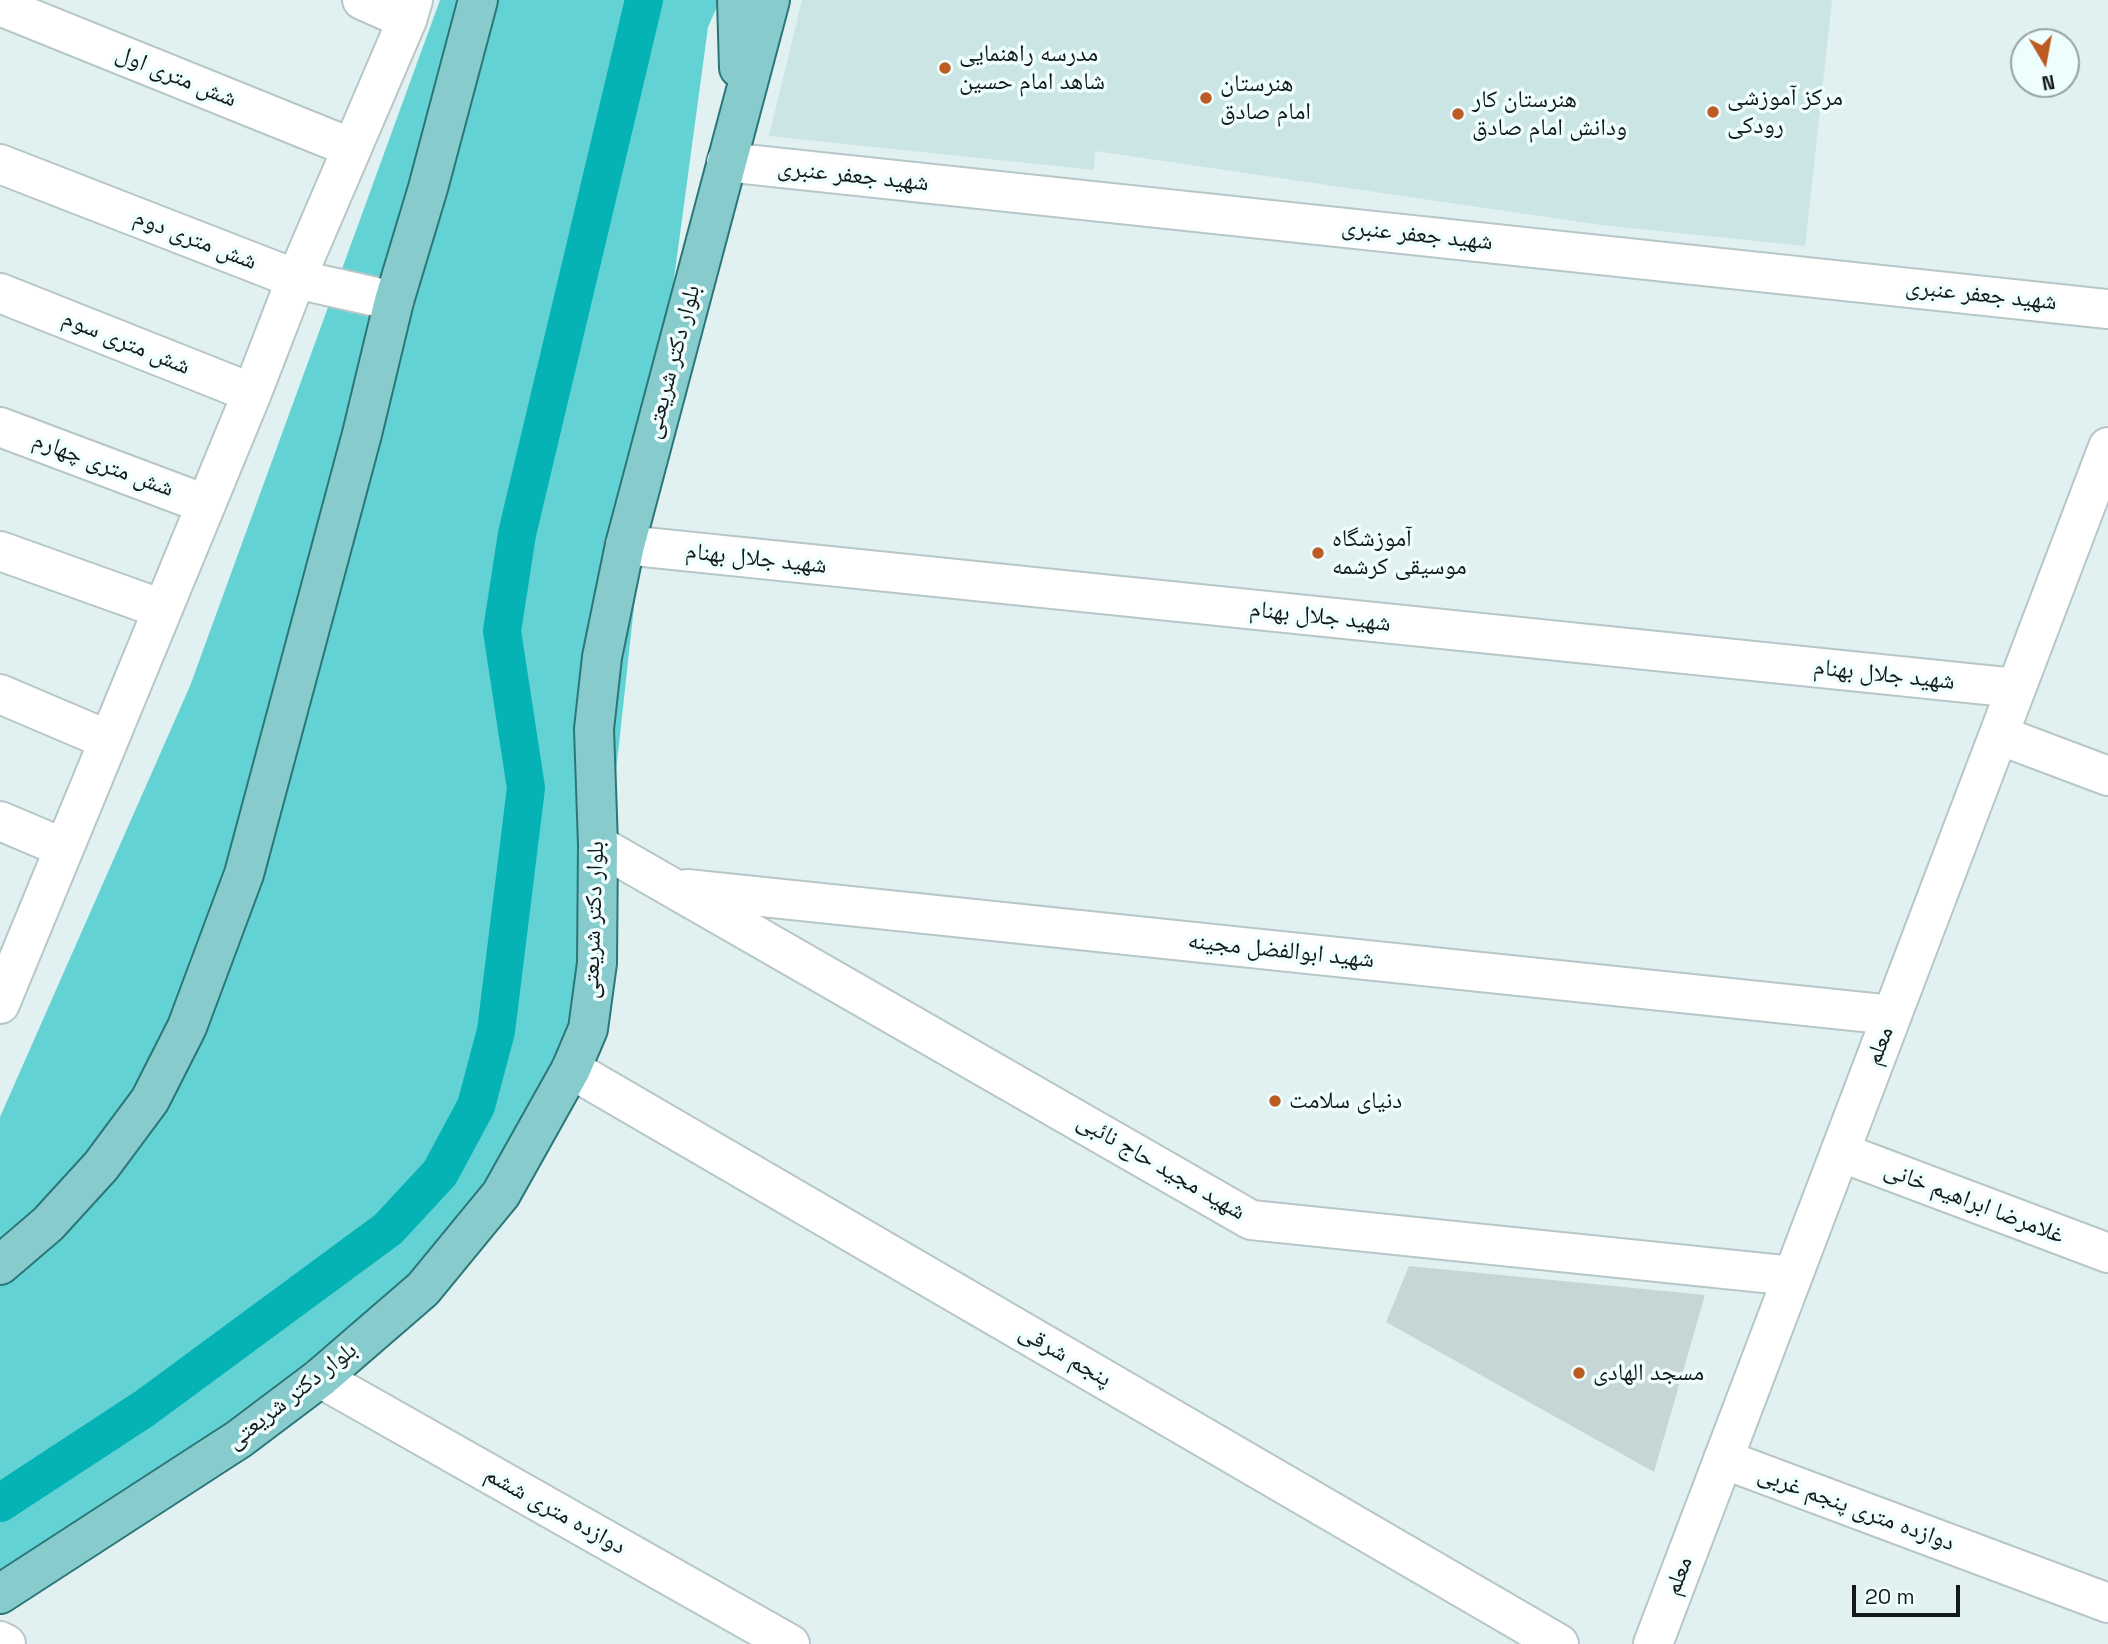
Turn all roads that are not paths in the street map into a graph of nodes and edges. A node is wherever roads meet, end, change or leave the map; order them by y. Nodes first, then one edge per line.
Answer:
1 (362, 0) edge
2 (478, 0) edge
3 (737, 0) edge
4 (769, 0) edge
5 (0, 6) edge
6 (410, 10) edge
7 (741, 108) junction
8 (352, 148) junction
9 (726, 162) junction
10 (0, 164) edge
11 (296, 279) junction
12 (0, 293) edge
13 (394, 301) junction
14 (2108, 309) edge
15 (252, 393) junction
16 (0, 427) edge
17 (2108, 447) edge
18 (205, 504) junction
19 (625, 545) junction
20 (0, 551) edge
21 (162, 609) junction
22 (2016, 688) junction
23 (0, 694) edge
24 (1999, 734) junction
25 (108, 740) junction
26 (2108, 776) edge
27 (0, 821) edge
28 (598, 845) junction
29 (64, 848) junction
30 (670, 887) junction
31 (7, 966) edge
32 (0, 1004) edge
33 (1892, 1015) junction
34 (571, 1069) junction
35 (1840, 1152) junction
36 (2108, 1253) edge
37 (0, 1265) edge
38 (1793, 1276) junction
39 (320, 1378) junction
40 (1723, 1459) junction
41 (0, 1594) edge
42 (2108, 1603) edge
43 (0, 1640) edge
44 (6, 1644) edge
45 (790, 1644) edge
46 (1559, 1644) edge
47 (1653, 1644) edge

1 - 6 street
2 - 13 main road
3 - 7 main road
4 - 7 main road, بلوار دکتر شریعتی
5 - 8 street, شش متری اول
6 - 8 street
7 - 9 main road, بلوار دکتر شریعتی
8 - 11 street
9 - 14 street, شهید جعفر عنبری
9 - 19 main road, بلوار دکتر شریعتی
10 - 11 street, شش متری دوم
11 - 13 street, شش متری دوم
11 - 15 street
12 - 15 street, شش متری سوم
13 - 37 main road
15 - 18 street
16 - 18 street, شش متری چهارم
17 - 22 street, معلم
18 - 21 street
19 - 22 street, شهید جلال بهنام
19 - 28 main road, بلوار دکتر شریعتی
20 - 21 street
21 - 25 street
22 - 24 street, معلم
23 - 25 street
24 - 26 street
24 - 33 street, معلم
25 - 29 street
27 - 29 street
28 - 30 street, شهید مجید حاج نائبی
28 - 34 main road, بلوار دکتر شریعتی
29 - 31 street
30 - 33 street, شهید ابوالفضل مجینه
30 - 38 street, شهید مجید حاج نائبی
31 - 32 street
33 - 35 street, معلم
34 - 39 main road, بلوار دکتر شریعتی
34 - 46 street, پنجم شرقی
35 - 36 street, غلامرضا ابراهیم خانی
35 - 38 street, معلم
38 - 40 street, معلم
39 - 41 main road, بلوار دکتر شریعتی
39 - 45 street, دوازده متری ششم
40 - 42 street, دوازده متری پنجم غربی
40 - 47 street, معلم
43 - 44 street

